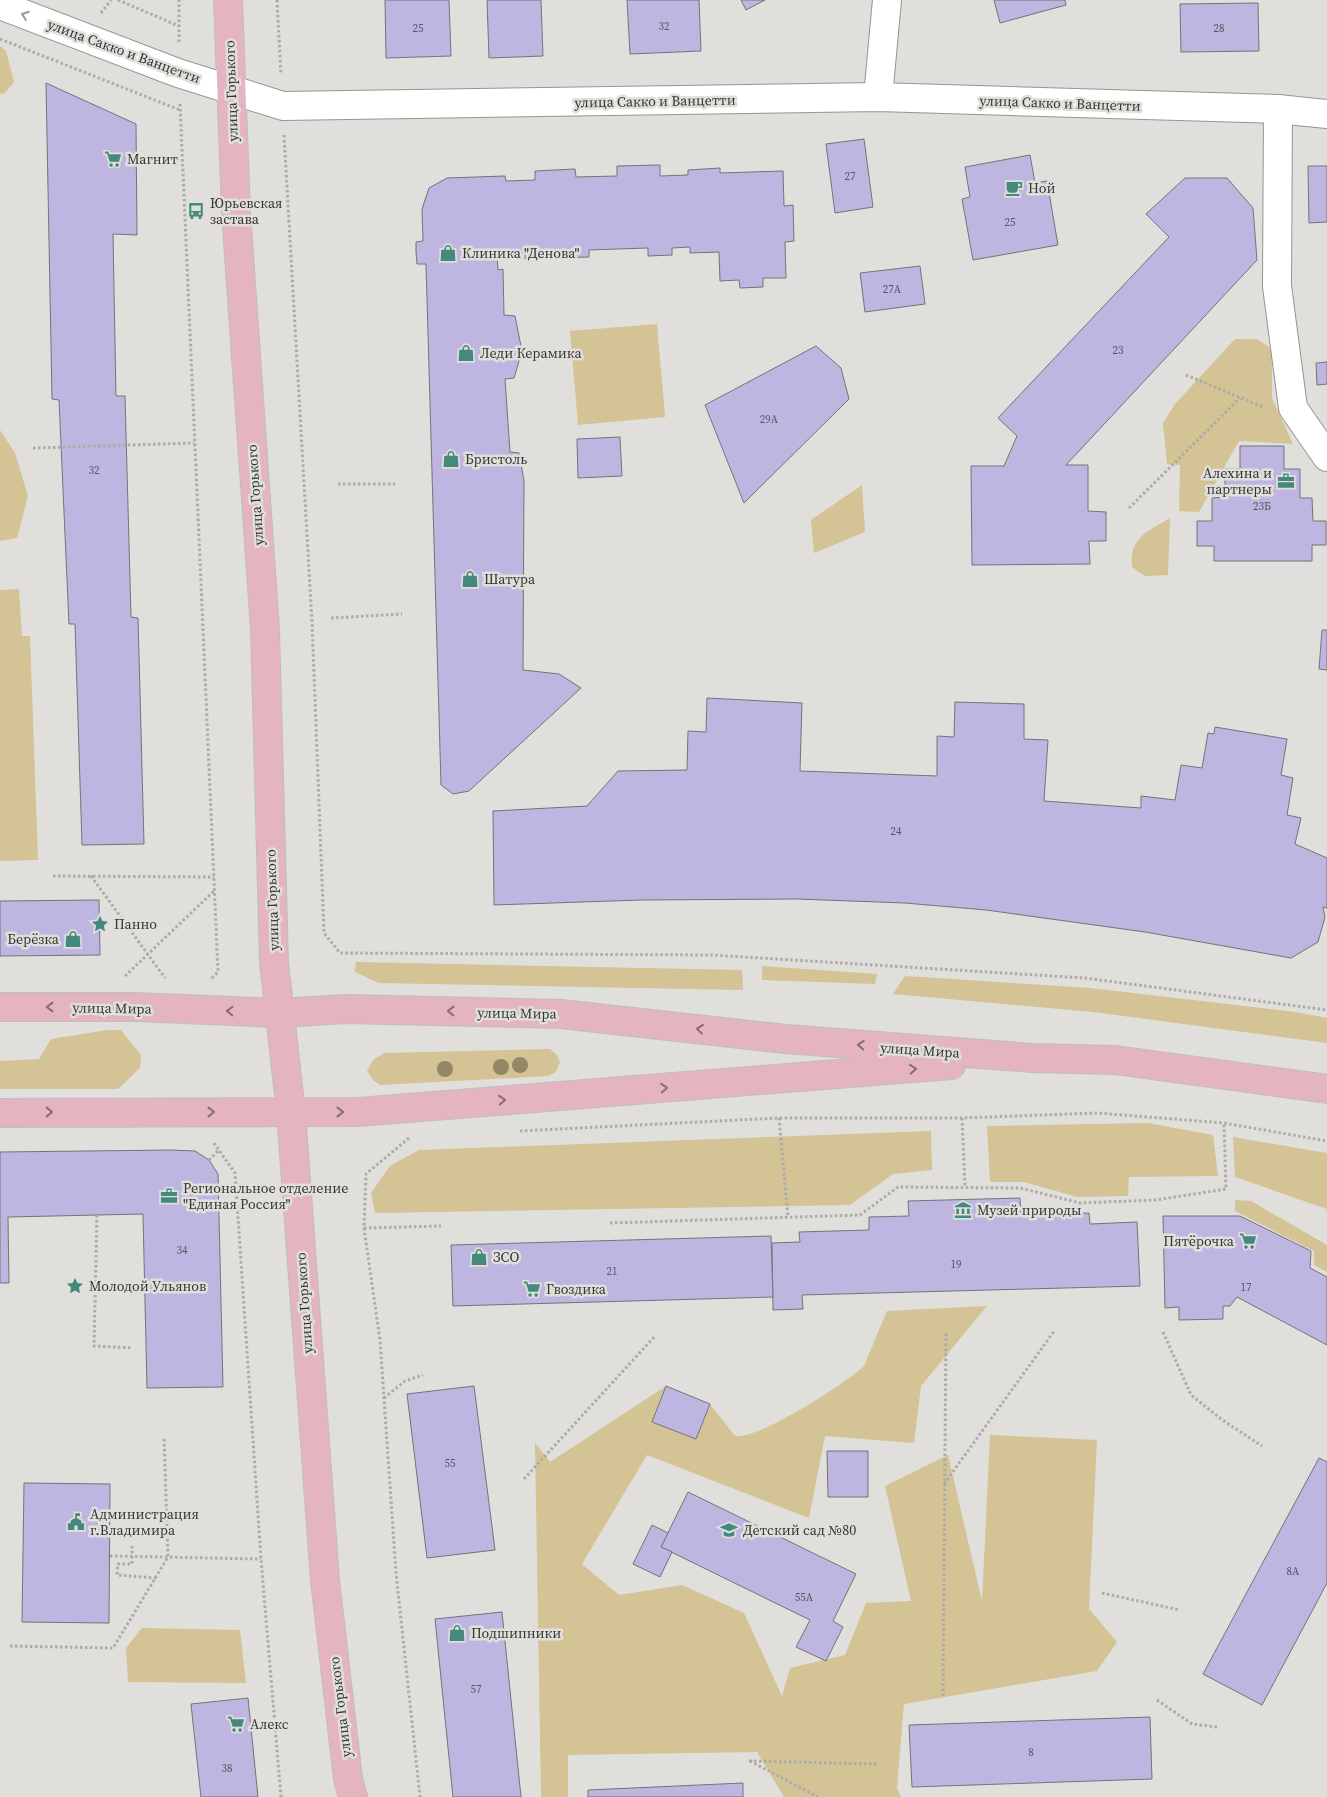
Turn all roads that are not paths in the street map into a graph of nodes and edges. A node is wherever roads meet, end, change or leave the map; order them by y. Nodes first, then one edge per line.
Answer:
1 (228, 0) edge
2 (887, 0) edge
3 (0, 5) edge
4 (231, 90) junction
5 (878, 98) junction
6 (1278, 109) junction
7 (1327, 114) edge
8 (1327, 457) edge
9 (0, 1008) edge
10 (279, 1013) junction
11 (1032, 1058) junction
12 (1327, 1089) edge
13 (291, 1112) junction
14 (0, 1113) edge
15 (353, 1797) edge

1 - 4 main road, улица Горького
2 - 5 street
4 -> 3 street, улица Сакко и Ванцетти
4 - 5 street, улица Сакко и Ванцетти
4 - 10 main road, улица Горького
5 - 6 street, улица Сакко и Ванцетти
6 - 7 street, улица Сакко и Ванцетти
6 - 8 street
10 -> 9 main road, улица Мира
11 -> 10 main road, улица Мира
10 - 13 main road, улица Горького
11 - 12 main road, улица Мира
13 -> 11 main road, улица Мира
14 -> 13 main road, улица Мира
13 - 15 main road, улица Горького

